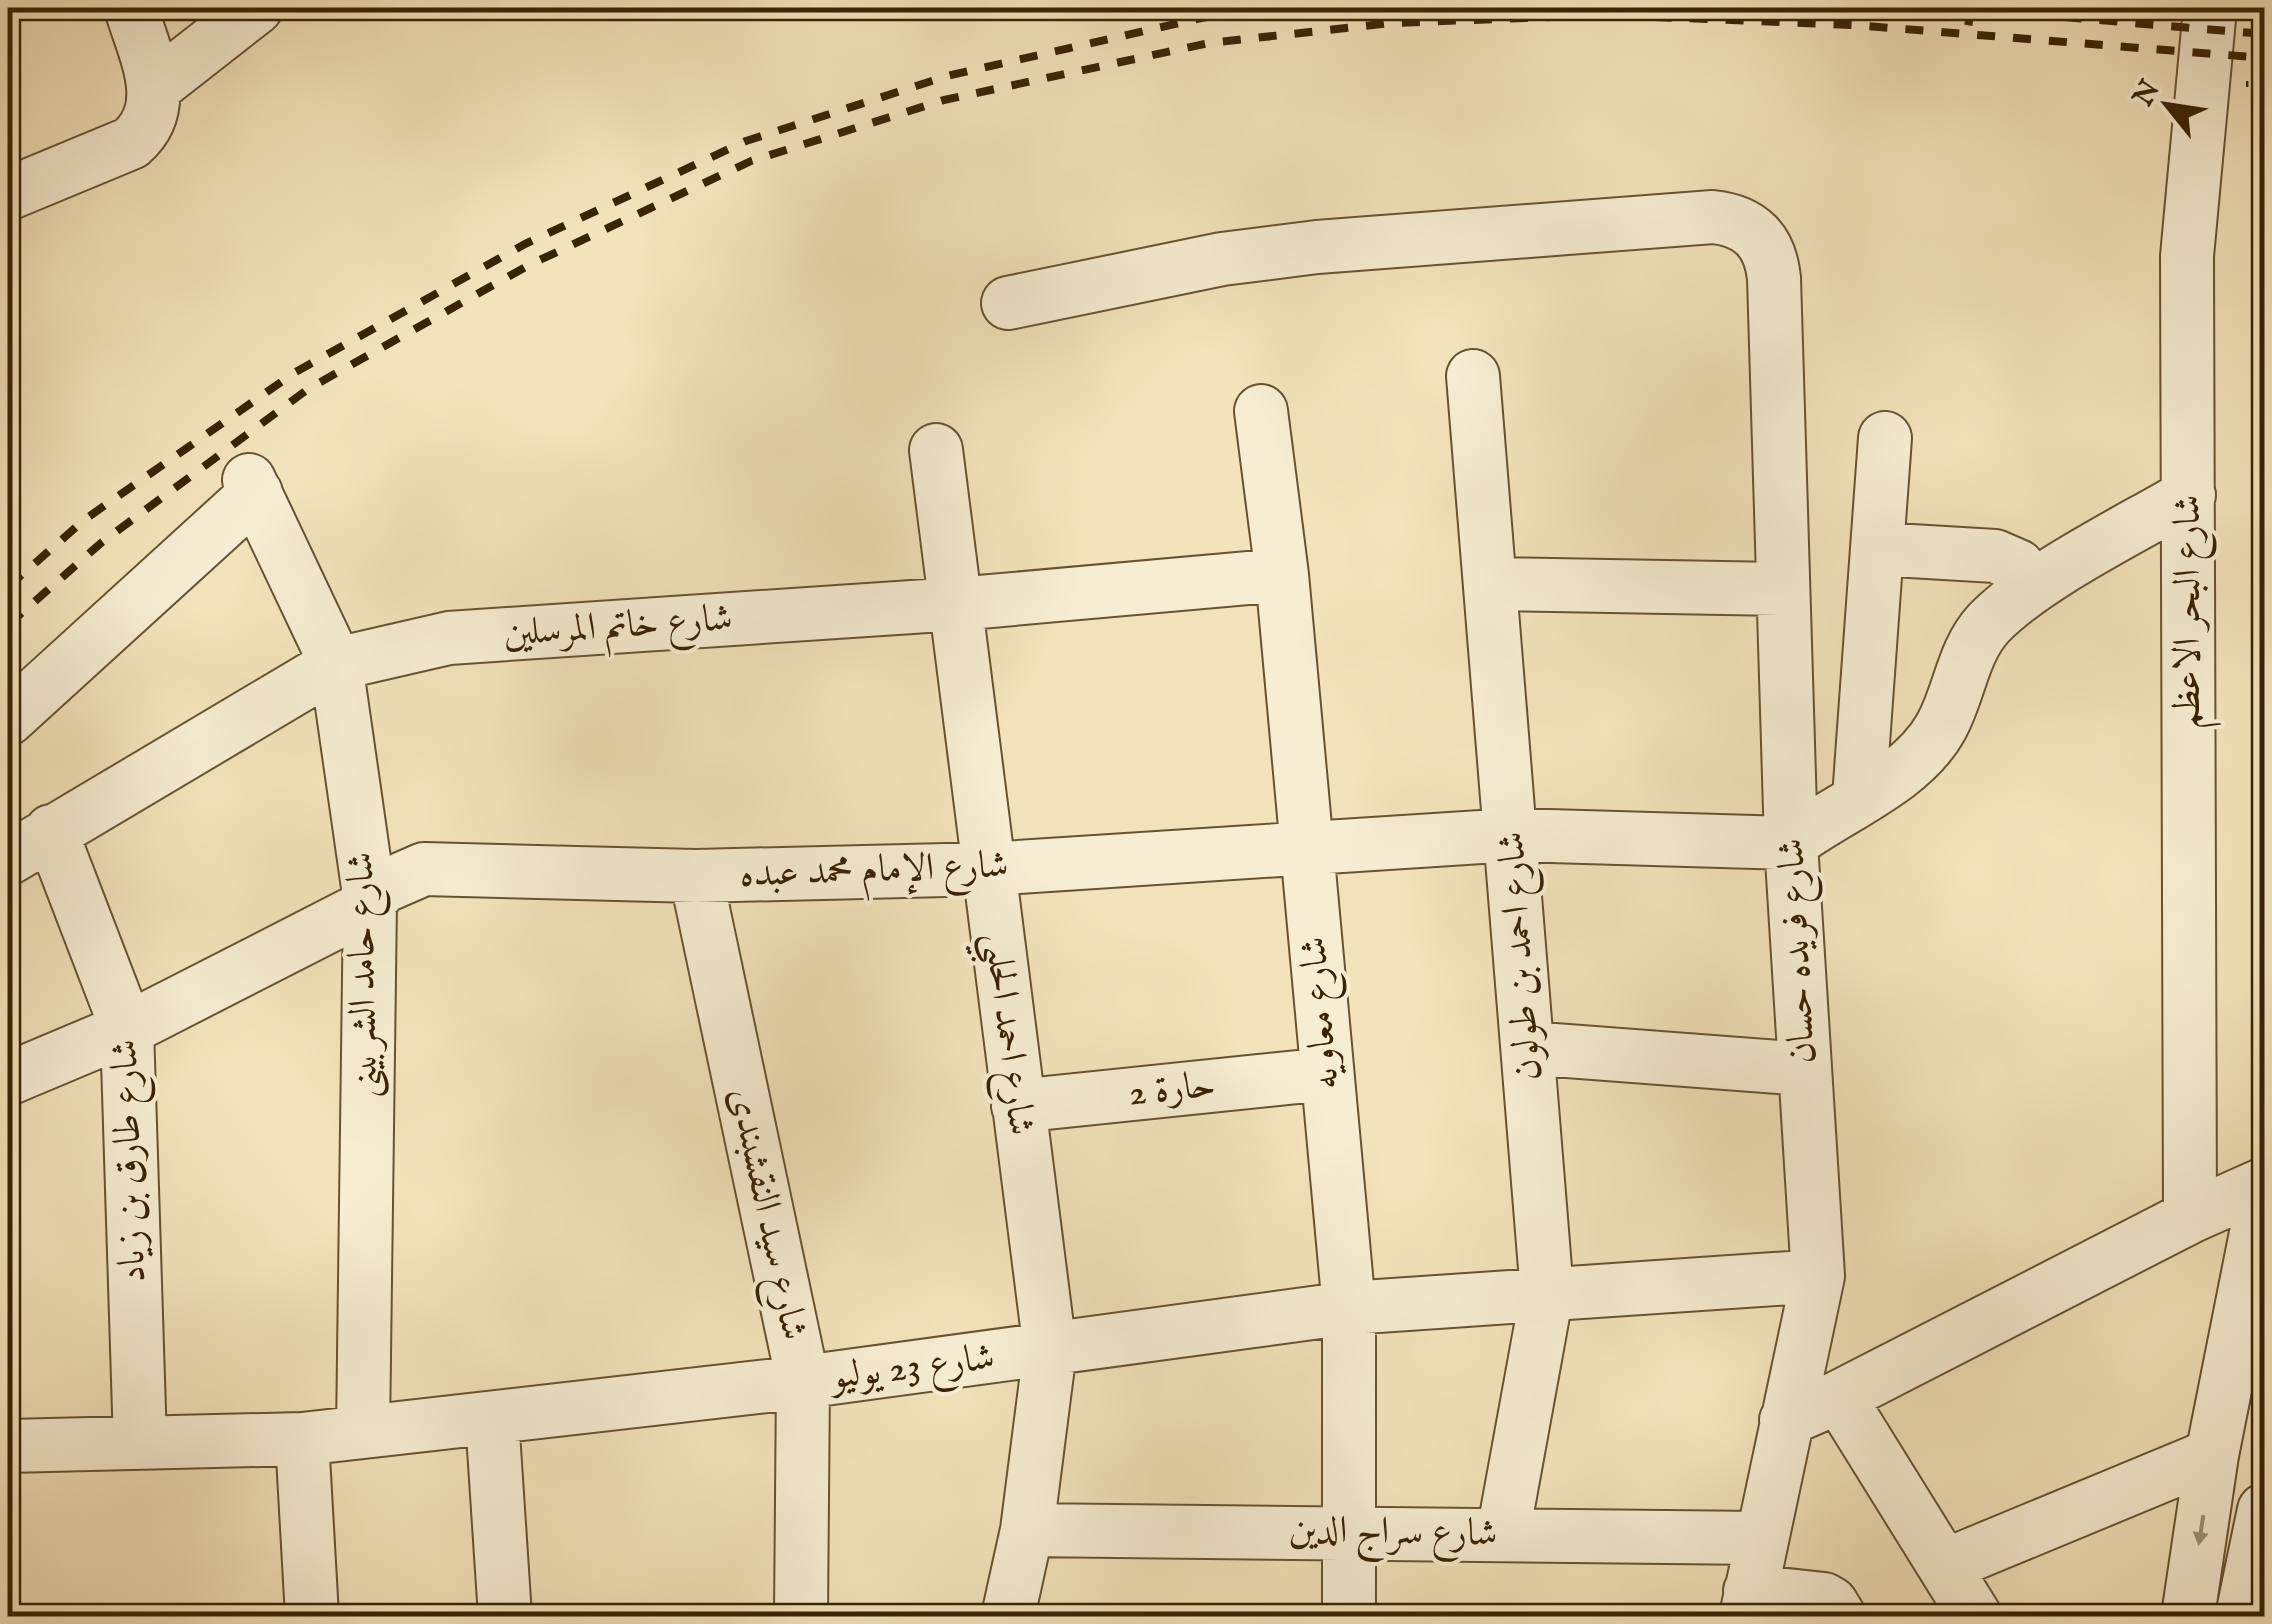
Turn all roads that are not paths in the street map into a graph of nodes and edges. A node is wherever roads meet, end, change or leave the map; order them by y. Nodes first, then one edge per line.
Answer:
1 (130, 8) edge
2 (256, 8) edge
3 (2210, 8) edge
4 (155, 87) junction
5 (8, 194) edge
6 (1008, 303) dead end
7 (1473, 376) dead end
8 (1262, 411) dead end
9 (1885, 438) dead end
10 (936, 450) dead end
11 (2190, 495) junction
12 (1876, 548) junction
13 (1282, 575) junction
14 (1490, 584) junction
15 (2033, 587) junction
16 (1783, 589) junction
17 (957, 604) junction
18 (336, 664) junction
19 (8, 719) edge
20 (1859, 798) junction
21 (51, 832) junction
22 (1512, 835) junction
23 (1791, 843) junction
24 (1305, 846) junction
25 (8, 858) edge
26 (987, 869) junction
27 (696, 876) junction
28 (370, 902) junction
29 (127, 1029) junction
30 (1528, 1048) junction
31 (1805, 1070) junction
32 (1326, 1074) junction
33 (8, 1079) edge
34 (1018, 1106) junction
35 (2264, 1184) edge
36 (2264, 1193) edge
37 (2190, 1217) junction
38 (1818, 1276) junction
39 (1547, 1293) junction
40 (1348, 1308) junction
41 (1050, 1350) junction
42 (803, 1382) junction
43 (1839, 1397) junction
44 (2244, 1407) edge
45 (492, 1418) junction
46 (1786, 1420) junction
47 (363, 1432) junction
48 (302, 1440) junction
49 (140, 1443) junction
50 (8, 1446) edge
51 (2212, 1459) junction
52 (2264, 1476) edge
53 (2264, 1510) edge
54 (1027, 1530) junction
55 (1349, 1533) junction
56 (1502, 1534) junction
57 (1760, 1538) junction
58 (1944, 1566) junction
59 (1748, 1604) edge
60 (312, 1616) edge
61 (505, 1616) edge
62 (801, 1616) edge
63 (1008, 1616) edge
64 (1350, 1616) edge
65 (1840, 1616) edge
66 (1975, 1616) edge
67 (2188, 1616) edge
68 (2242, 1616) edge

1 - 4 street
2 - 4 street
3 - 11 street, شارع البحر الاعظم
4 - 5 street
6 - 16 street, شارع فريده حسان
7 - 14 street, شارع احمد بن طولون
8 - 13 street, شارع معاويه
9 - 12 street
10 - 17 street, شارع احمد الحلبي
11 - 15 street
11 - 37 street, شارع البحر الاعظم
12 - 15 street
12 - 20 street
13 - 17 street, شارع خاتم المرسلين
13 - 24 street, شارع معاويه
14 - 16 street
14 - 22 street, شارع احمد بن طولون
15 - 20 street
16 - 23 street, شارع فريده حسان
17 - 18 street, شارع خاتم المرسلين
17 - 26 street, شارع احمد الحلبي
18 - 19 street, شارع حامد الشربينى
18 - 21 street, شارع خاتم المرسلين
18 - 28 street, شارع حامد الشربينى
20 - 23 street
21 - 25 street, شارع خاتم المرسلين
21 - 29 street, شارع طارق بن زياد
22 - 23 street, شارع الإمام محمد عبده
22 - 24 street, شارع الإمام محمد عبده
22 - 30 street, شارع احمد بن طولون
23 - 31 street, شارع فريده حسان
24 - 26 street, شارع الإمام محمد عبده
24 - 32 street, شارع معاويه
26 - 27 street, شارع الإمام محمد عبده
26 - 34 street, شارع احمد الحلبي
27 - 28 street, شارع الإمام محمد عبده
27 - 42 street, شارع سيد النقشبندى
28 - 29 street, شارع الإمام محمد عبده
28 - 47 street, شارع حامد الشربينى
29 - 33 street, شارع الإمام محمد عبده
29 - 49 street, شارع طارق بن زياد
30 - 31 street
30 - 39 street, شارع احمد بن طولون
31 - 38 street, شارع فريده حسان
32 - 34 street, حارة 2
32 - 40 street, شارع معاويه
34 - 41 street, شارع احمد الحلبي
35 - 37 street
36 - 44 street
37 - 43 street
38 - 39 street, شارع 23 يوليو
38 - 46 street, شارع فريده حسان
39 - 40 street, شارع 23 يوليو
39 - 56 street, شارع احمد بن طولون
40 - 41 street, شارع 23 يوليو
40 - 55 street, شارع معاويه
41 - 42 street, شارع 23 يوليو
41 - 54 street, شارع احمد الحلبي
42 - 45 street, شارع 23 يوليو
42 - 62 street, شارع سيد النقشبندى
43 - 46 street
43 - 58 street
44 - 51 street
45 - 47 street, شارع 23 يوليو
45 - 61 street
46 - 57 street, شارع فريده حسان
47 - 48 street, شارع 23 يوليو
48 - 49 street, شارع 23 يوليو
48 - 60 street
49 - 50 street, شارع 23 يوليو
51 - 52 street
51 - 58 street
51 -> 67 street
53 - 68 street
54 - 55 street, شارع سراج الدين
54 - 63 street, شارع احمد الحلبي
55 - 56 street, شارع سراج الدين
55 - 64 street, شارع معاويه
56 - 57 street, شارع سراج الدين
57 - 59 street, شارع فريده حسان
58 - 66 street
59 - 65 street

